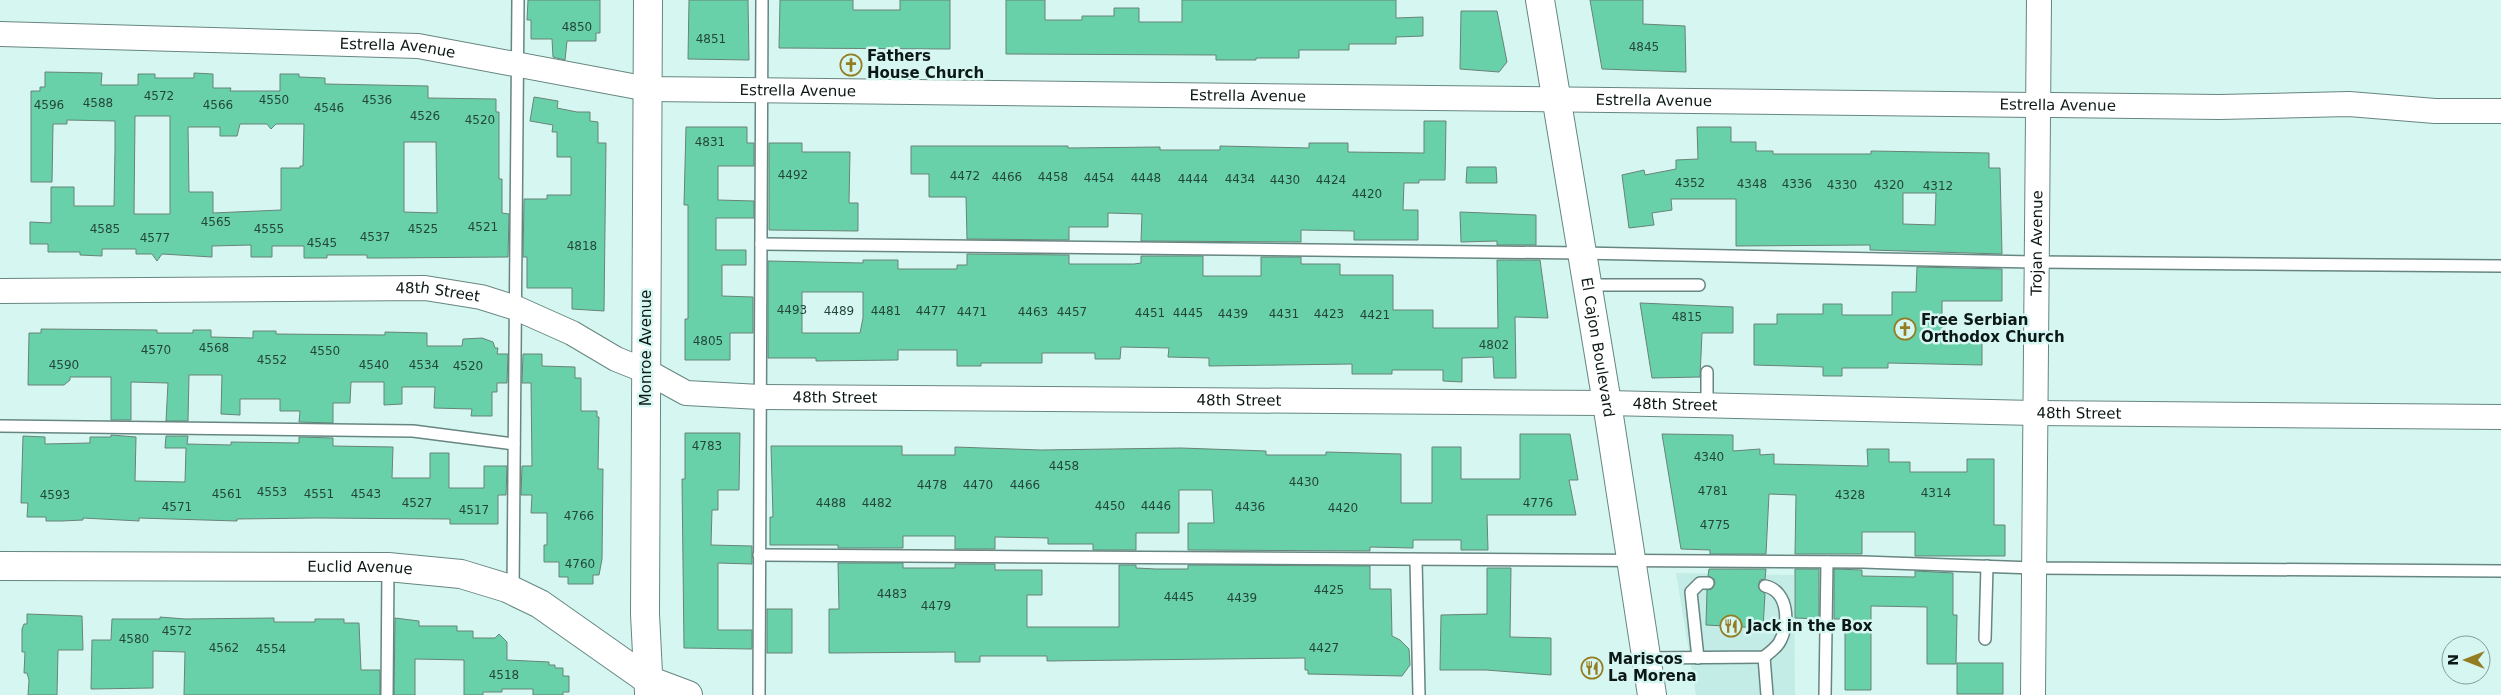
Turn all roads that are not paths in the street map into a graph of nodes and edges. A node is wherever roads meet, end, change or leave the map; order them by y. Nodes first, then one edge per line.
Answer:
1 (518, 0) edge
2 (648, 0) edge
3 (762, 0) edge
4 (1540, 0) edge
5 (2039, 0) edge
6 (0, 34) edge
7 (516, 65) junction
8 (648, 89) junction
9 (761, 89) junction
10 (1557, 98) junction
11 (2038, 104) junction
12 (2501, 111) edge
13 (761, 244) junction
14 (1581, 253) junction
15 (2036, 262) junction
16 (2501, 266) edge
17 (1587, 285) junction
18 (1699, 285) dead end
19 (0, 291) edge
20 (516, 308) junction
21 (646, 371) junction
22 (1708, 372) dead end
23 (760, 397) junction
24 (1607, 403) junction
25 (1707, 404) junction
26 (2035, 413) junction
27 (2501, 417) edge
28 (0, 426) edge
29 (514, 444) junction
30 (759, 555) junction
31 (1416, 560) junction
32 (1632, 561) junction
33 (1827, 562) junction
34 (0, 566) edge
35 (1987, 566) junction
36 (388, 567) junction
37 (2034, 568) junction
38 (2501, 571) edge
39 (1708, 583) dead end
40 (1765, 586) dead end
41 (513, 590) junction
42 (1986, 639) dead end
43 (1764, 657) junction
44 (1646, 658) junction
45 (1698, 658) junction
46 (648, 687) edge
47 (387, 695) edge
48 (688, 695) edge
49 (759, 695) edge
50 (1419, 695) edge
51 (1652, 695) edge
52 (1767, 695) edge
53 (1826, 695) edge
54 (2033, 695) edge

1 - 7 lane
2 - 8 street, Monroe Avenue
3 - 9 lane
4 - 10 street, El Cajon Boulevard
5 - 11 street, Trojan Avenue
6 - 7 street, Estrella Avenue
7 - 8 street, Estrella Avenue
7 - 20 lane
8 - 9 street, Estrella Avenue
8 - 21 street, Monroe Avenue
9 - 10 street, Estrella Avenue
9 - 13 lane
10 - 11 street, Estrella Avenue
10 - 14 street, El Cajon Boulevard
11 - 12 street, Estrella Avenue
11 - 15 street, Trojan Avenue
13 - 14 lane
13 - 23 lane
14 - 15 lane
14 - 17 street, El Cajon Boulevard
15 - 16 lane
15 - 26 street, Trojan Avenue
17 - 18 lane
17 - 24 street, El Cajon Boulevard
19 - 20 street, 48th Street
20 - 21 street, 48th Street
20 - 29 lane
21 - 23 street, 48th Street
21 - 46 street, Monroe Avenue
22 - 25 lane
23 - 24 street, 48th Street
23 - 30 lane
24 - 25 street, 48th Street
24 - 32 street, El Cajon Boulevard
25 - 26 street, 48th Street
26 - 27 street, 48th Street
26 - 37 street, Trojan Avenue
28 - 29 lane
29 - 41 lane
30 - 31 lane
30 - 49 lane
31 - 32 lane
31 - 50 lane
32 - 33 lane
32 - 44 street, El Cajon Boulevard
33 - 35 lane
33 - 53 lane
34 - 36 street, Euclid Avenue
35 - 37 lane
35 - 42 lane
36 - 41 street, Euclid Avenue
36 - 47 lane
37 - 38 lane
37 - 54 street, Trojan Avenue
39 - 45 lane
40 - 43 lane
41 - 46 street, Euclid Avenue
43 - 45 lane
43 - 52 lane
44 - 45 lane
44 - 51 street, El Cajon Boulevard
46 - 48 street, Euclid Avenue

